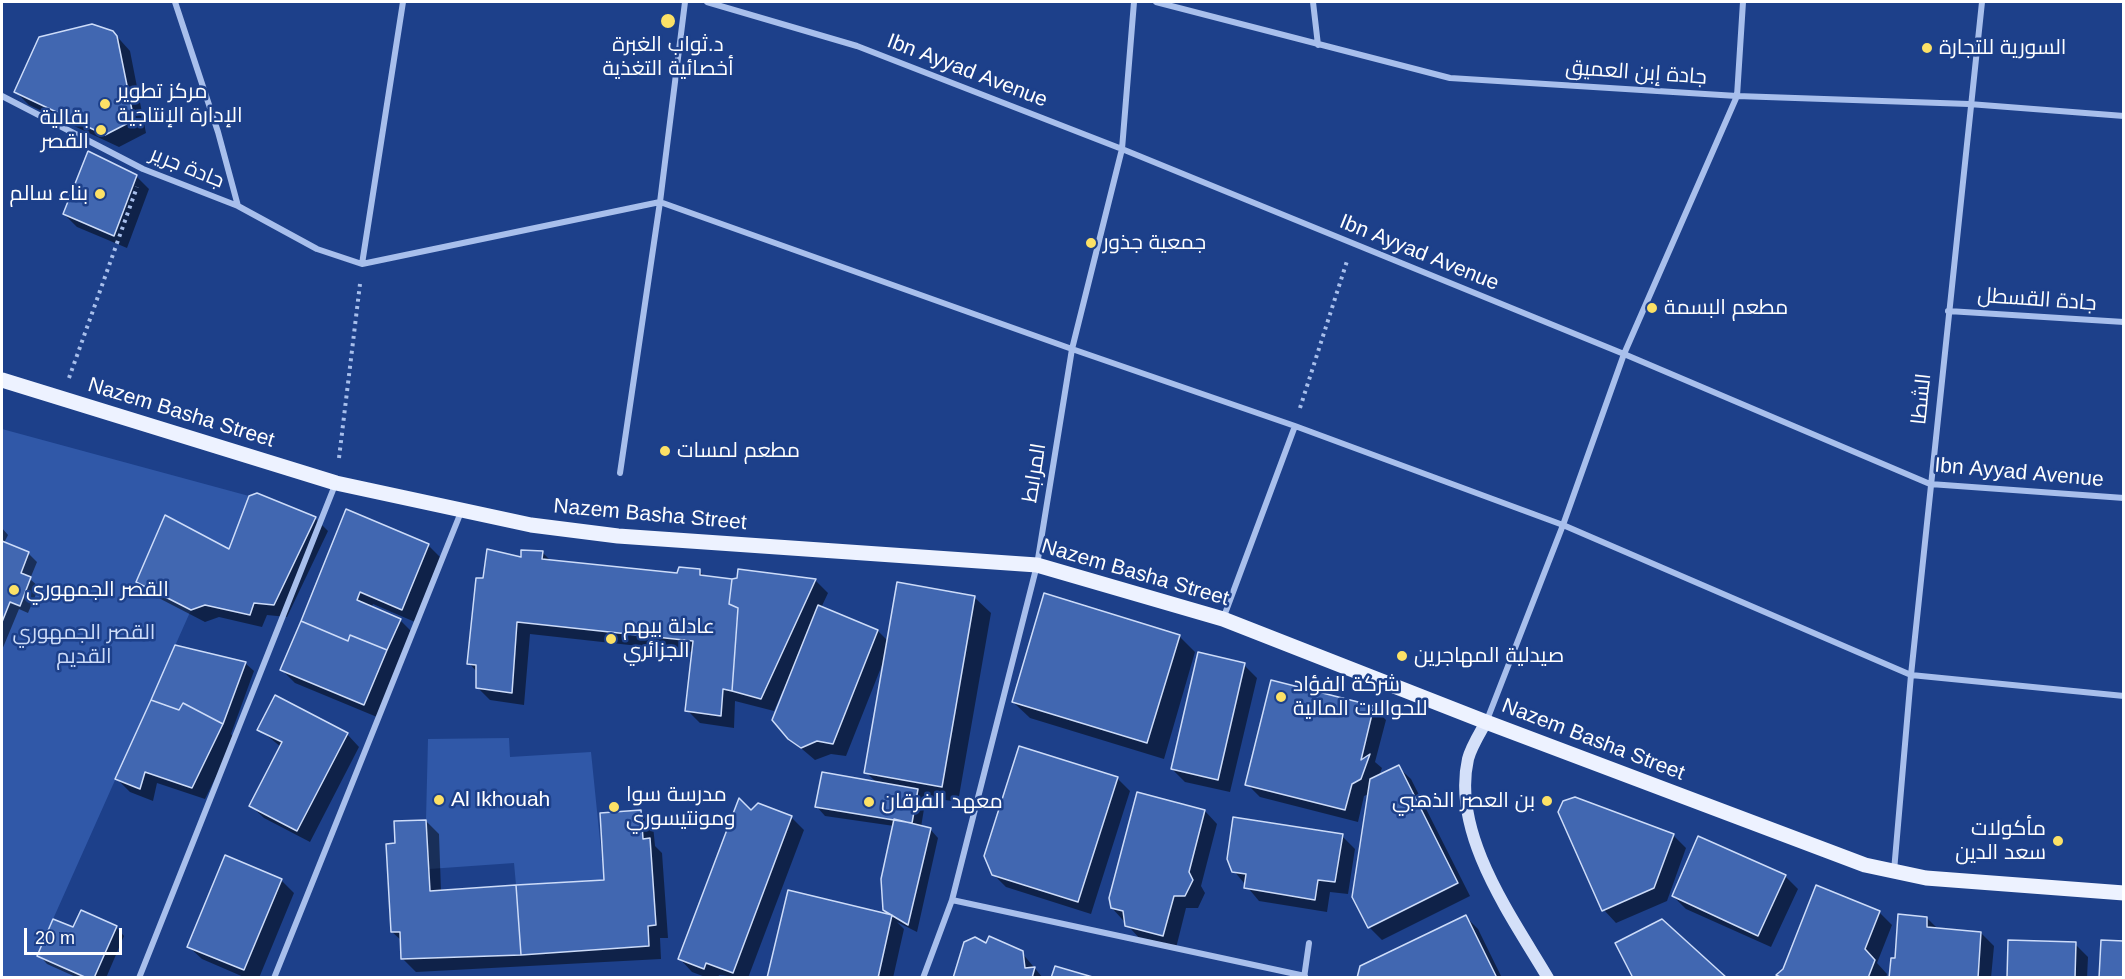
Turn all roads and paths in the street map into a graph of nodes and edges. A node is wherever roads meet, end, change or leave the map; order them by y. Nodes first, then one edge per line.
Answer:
1 (175, 2) edge
2 (403, 2) edge
3 (685, 2) edge
4 (706, 2) edge
5 (1134, 2) edge
6 (1156, 2) edge
7 (1313, 2) edge
8 (1743, 2) edge
9 (1982, 2) edge
10 (1318, 45) junction
11 (2, 96) edge
12 (1737, 96) junction
13 (1969, 104) junction
14 (2124, 116) edge
15 (1122, 149) junction
16 (143, 169) junction
17 (660, 202) junction
18 (238, 206) junction
19 (1353, 244) junction
20 (362, 264) junction
21 (1948, 311) junction
22 (2124, 322) edge
23 (1072, 349) junction
24 (1624, 354) junction
25 (2, 380) edge
26 (61, 398) junction
27 (1295, 426) junction
28 (620, 473) dead end
29 (336, 483) junction
30 (1930, 484) junction
31 (2124, 498) edge
32 (461, 512) junction
33 (1563, 525) junction
34 (1037, 565) junction
35 (1223, 619) junction
36 (1911, 675) junction
37 (2124, 696) edge
38 (1486, 722) junction
39 (1894, 872) junction
40 (2124, 893) edge
41 (952, 900) junction
42 (1309, 943) dead end
43 (1305, 977) edge
44 (139, 978) edge
45 (274, 978) edge
46 (923, 978) edge
47 (1548, 978) edge

1 - 18 street
2 - 20 street
3 - 17 street
4 - 15 street, Ibn Ayyad Avenue
5 - 15 street, المرابط
6 - 10 street, جادة إبن العميق
7 - 10 street
8 - 12 street
9 - 13 street, الشطا
10 - 12 street, جادة إبن العميق
11 - 16 street, جادة جرير
12 - 13 street, جادة إبن العميق
12 - 24 street
13 - 14 street, جادة إبن العميق
13 - 21 street, الشطا
15 - 19 street, Ibn Ayyad Avenue
15 - 23 street, المرابط
16 - 18 street, جادة جرير
16 - 26 path
17 - 20 street
17 - 23 street
17 - 28 street
18 - 20 street, جادة جرير
19 - 24 street, Ibn Ayyad Avenue
19 - 27 path
20 - 29 path
21 - 22 street, جادة القسطل
21 - 30 street, الشطا
23 - 27 street
23 - 34 street, المرابط
24 - 30 street, Ibn Ayyad Avenue
24 - 33 street
25 - 26 main road, Nazem Basha Street
26 - 29 main road, Nazem Basha Street
27 - 33 street
27 - 35 street
29 - 32 main road, Nazem Basha Street
29 - 44 street
30 - 31 street, Ibn Ayyad Avenue
30 - 36 street, الشطا
32 - 34 main road, Nazem Basha Street
32 - 45 street
33 - 36 street
33 - 38 street
34 - 35 main road, Nazem Basha Street
34 - 41 street, المرابط
35 - 38 main road, Nazem Basha Street
36 - 37 street
36 - 39 street, الشطا
38 - 39 main road, Nazem Basha Street
38 - 47 main road
39 - 40 main road, Nazem Basha Street
41 - 43 street
41 - 46 street, المرابط
42 - 43 street

